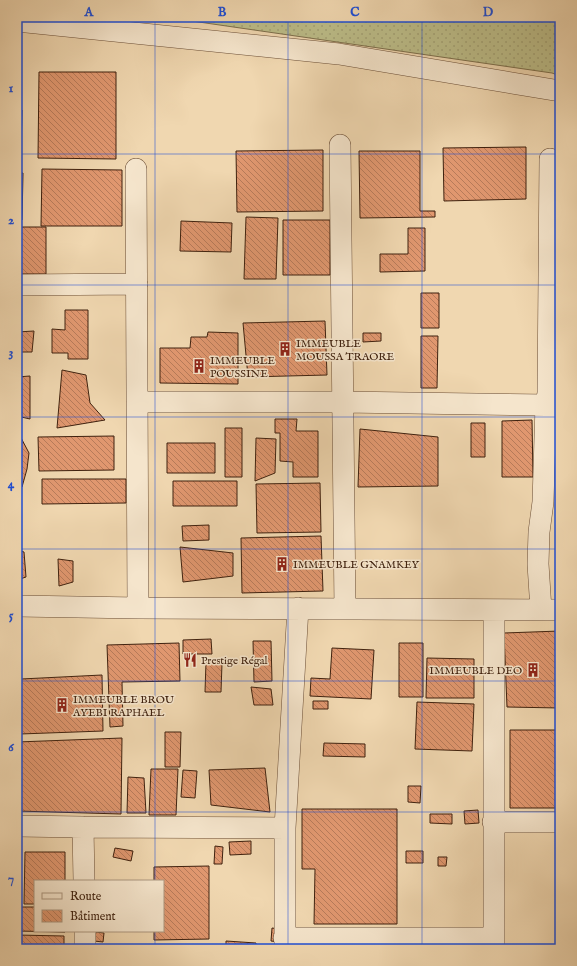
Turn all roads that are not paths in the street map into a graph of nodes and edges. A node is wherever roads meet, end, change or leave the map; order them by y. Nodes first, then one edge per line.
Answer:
1 (17, 21) edge
2 (560, 91) edge
3 (340, 145) dead end
4 (550, 159) dead end
5 (136, 169) dead end
6 (137, 284) junction
7 (17, 285) edge
8 (137, 402) junction
9 (343, 402) junction
10 (546, 405) junction
11 (17, 606) edge
12 (138, 608) junction
13 (298, 608) junction
14 (345, 609) junction
15 (494, 610) junction
16 (551, 610) edge
17 (494, 822) junction
18 (560, 822) edge
19 (17, 826) edge
20 (83, 828) junction
21 (284, 828) junction
22 (84, 880) edge
23 (84, 932) edge
24 (285, 944) edge
25 (494, 944) edge
26 (85, 949) edge

1 - 2 street
3 - 9 street
4 - 10 street
5 - 6 street
6 - 7 street
6 - 8 street
8 - 9 street
8 - 12 street
9 - 10 street
9 - 14 street
10 - 16 street
11 - 12 street
12 - 13 street
13 - 14 street
13 - 21 street
14 - 15 street
15 - 16 street
15 - 17 street
17 - 18 street
17 - 25 street
19 - 20 street
20 - 21 street
20 - 22 street
21 - 24 street
23 - 26 street
24 - 25 street

